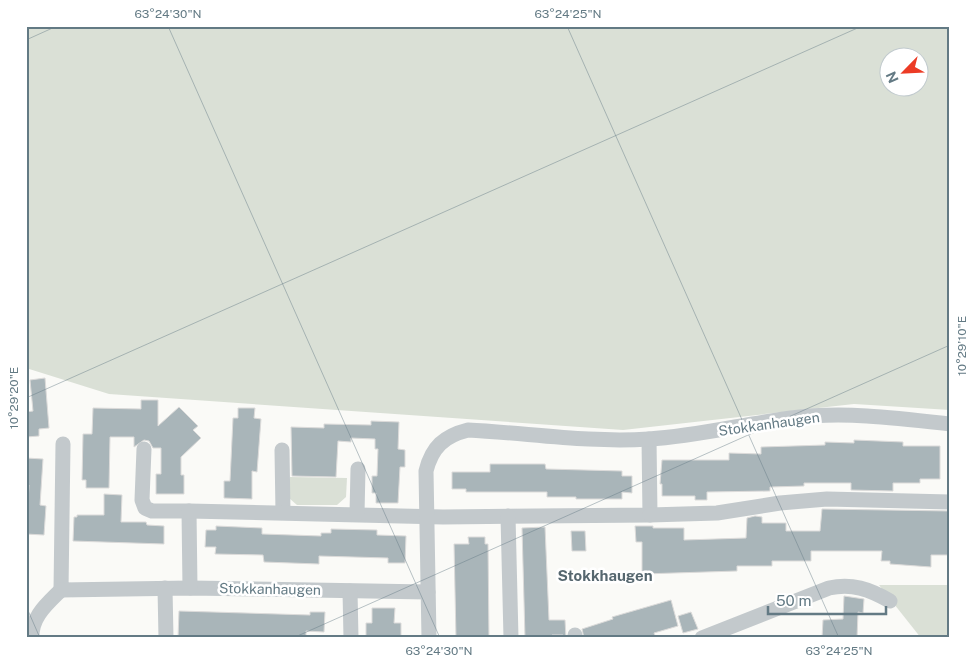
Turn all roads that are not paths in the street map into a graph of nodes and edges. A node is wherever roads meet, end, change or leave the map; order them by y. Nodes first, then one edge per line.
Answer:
1 (950, 424) edge
2 (649, 439) junction
3 (63, 444) dead end
4 (144, 449) dead end
5 (282, 450) dead end
6 (358, 469) dead end
7 (950, 502) edge
8 (189, 511) junction
9 (282, 512) junction
10 (357, 514) junction
11 (650, 515) junction
12 (508, 516) junction
13 (426, 517) junction
14 (165, 588) junction
15 (190, 588) junction
16 (61, 590) junction
17 (350, 590) junction
18 (428, 592) junction
19 (890, 601) dead end
20 (30, 634) edge
21 (166, 638) edge
22 (351, 638) edge
23 (429, 638) edge
24 (511, 638) edge
25 (702, 638) edge

1 - 2 street, Stokkanhaugen
2 - 11 street
2 - 13 street, Stokkanhaugen
3 - 16 street
4 - 8 street
5 - 9 street
6 - 10 street
7 - 11 street
8 - 9 street
8 - 15 street
9 - 10 street
10 - 13 street
11 - 12 street
12 - 13 street
12 - 24 street
13 - 18 street, Stokkanhaugen
14 - 15 street, Stokkanhaugen
14 - 16 street, Stokkanhaugen
14 - 21 street
15 - 17 street, Stokkanhaugen
16 - 20 street
17 - 18 street, Stokkanhaugen
17 - 22 street
18 - 23 street, Stokkanhaugen
19 - 25 street

